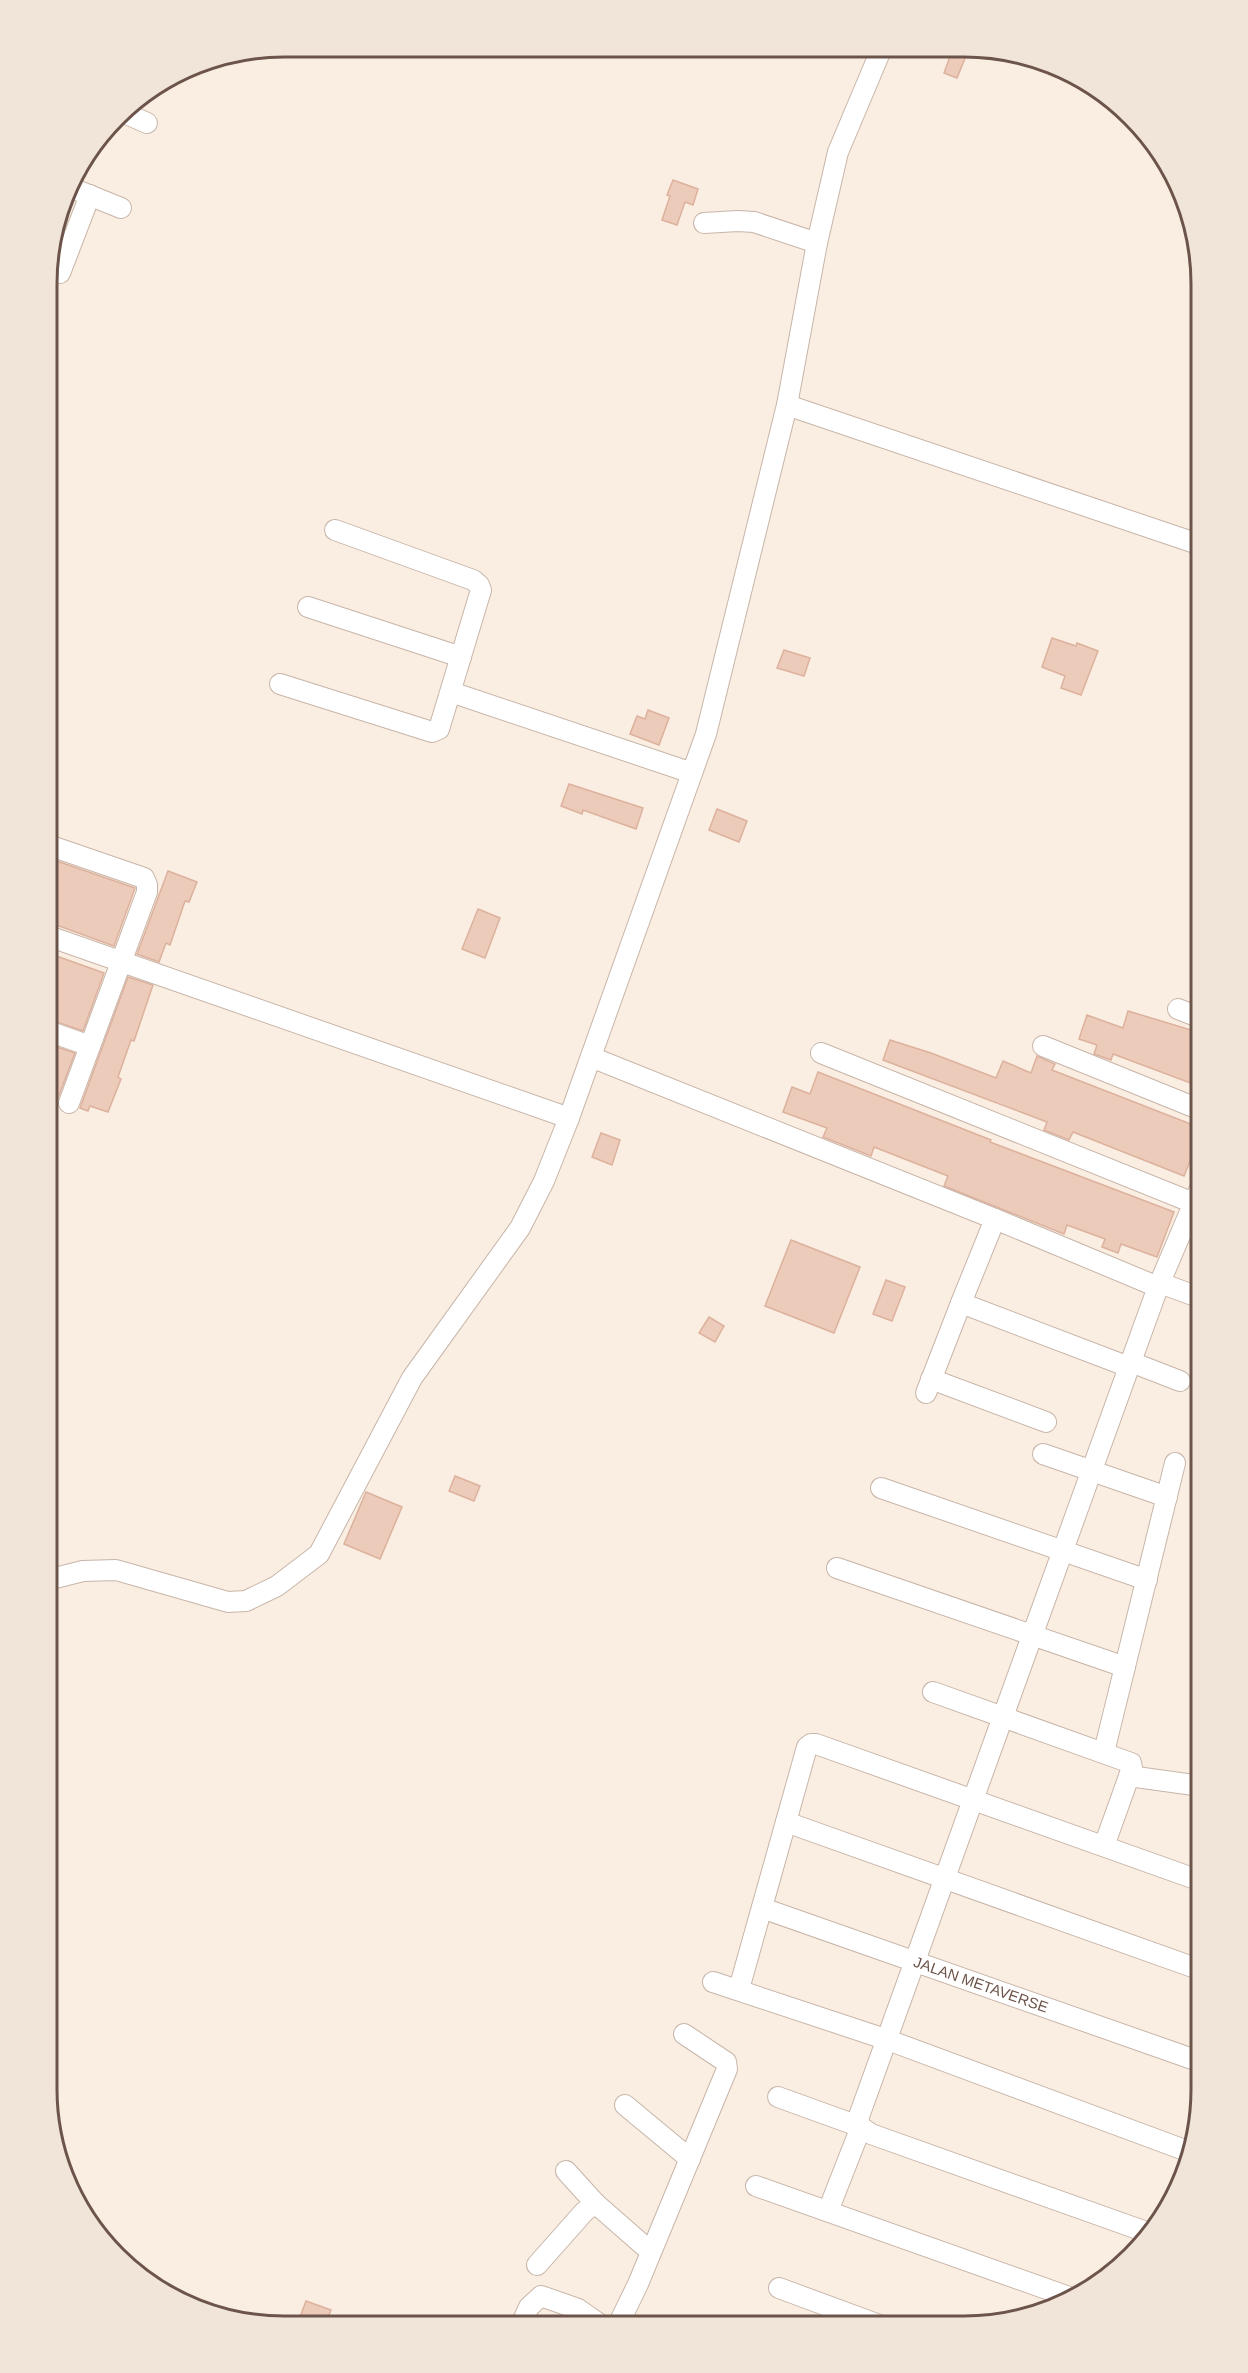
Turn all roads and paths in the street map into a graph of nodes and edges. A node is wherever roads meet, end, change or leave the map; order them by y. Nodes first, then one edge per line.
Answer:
1 (878, 57) edge
2 (131, 116) edge
3 (147, 123) dead end
4 (77, 190) edge
5 (90, 195) junction
6 (121, 208) dead end
7 (704, 224) dead end
8 (817, 243) junction
9 (60, 273) dead end
10 (786, 405) junction
11 (335, 530) dead end
12 (1191, 542) edge
13 (308, 607) dead end
14 (461, 657) junction
15 (280, 684) dead end
16 (451, 692) junction
17 (692, 773) junction
18 (57, 848) edge
19 (57, 939) edge
20 (121, 961) junction
21 (1178, 1009) dead end
22 (1191, 1014) edge
23 (57, 1034) edge
24 (90, 1046) junction
25 (1043, 1046) dead end
26 (821, 1053) dead end
27 (591, 1057) junction
28 (69, 1103) dead end
29 (1191, 1106) edge
30 (569, 1118) junction
31 (1191, 1195) edge
32 (1191, 1215) edge
33 (995, 1219) junction
34 (1159, 1285) junction
35 (1191, 1295) edge
36 (961, 1303) junction
37 (1130, 1364) junction
38 (1180, 1381) dead end
39 (1046, 1422) dead end
40 (1042, 1454) dead end
41 (1175, 1463) dead end
42 (1091, 1471) junction
43 (881, 1488) dead end
44 (1167, 1497) junction
45 (1062, 1550) junction
46 (837, 1568) dead end
47 (57, 1578) edge
48 (1146, 1580) junction
49 (1032, 1634) junction
50 (1125, 1667) junction
51 (933, 1692) dead end
52 (1002, 1716) junction
53 (1104, 1752) junction
54 (1129, 1776) junction
55 (1191, 1785) edge
56 (972, 1799) junction
57 (786, 1822) junction
58 (1104, 1846) junction
59 (1191, 1877) edge
60 (944, 1880) junction
61 (762, 1908) junction
62 (915, 1962) junction
63 (1191, 1966) edge
64 (713, 1982) dead end
65 (739, 1989) junction
66 (684, 2034) dead end
67 (888, 2040) junction
68 (1191, 2059) edge
69 (778, 2097) dead end
70 (625, 2105) dead end
71 (861, 2127) junction
72 (1183, 2149) edge
73 (690, 2159) junction
74 (566, 2171) dead end
75 (756, 2186) dead end
76 (595, 2203) junction
77 (828, 2211) junction
78 (1142, 2230) edge
79 (651, 2252) junction
80 (537, 2265) dead end
81 (779, 2288) dead end
82 (1062, 2294) edge
83 (526, 2316) edge
84 (589, 2316) edge
85 (622, 2316) edge
86 (855, 2316) edge

1 - 8 street
2 - 3 street
4 - 5 street
5 - 6 street
5 - 9 street
7 - 8 street
8 - 10 street
10 - 12 street
10 - 17 street
11 - 14 street
13 - 14 street
14 - 16 street
15 - 16 street
16 - 17 street
17 - 27 street
18 - 20 street
19 - 20 street
20 - 24 street
20 - 30 street
21 - 22 street
23 - 24 street
24 - 28 street
25 - 29 street
26 - 31 street
27 - 30 street
27 - 33 street
30 - 47 street
32 - 34 street
33 - 34 street
33 - 36 street
34 - 35 street
34 - 37 street
36 - 37 street
36 - 39 street
37 - 38 street
37 - 42 street
40 - 42 street
41 - 44 street
42 - 44 street
42 - 45 street
43 - 45 street
44 - 48 street
45 - 48 street
45 - 49 street
46 - 49 street
48 - 50 street
49 - 50 street
49 - 52 street
50 - 53 street
51 - 52 street
52 - 53 street
52 - 56 street
53 - 54 street
54 - 55 street
54 - 58 street
56 - 57 street
56 - 58 street
56 - 60 street
57 - 60 street
57 - 61 street
58 - 59 street
60 - 62 street
60 - 63 street
61 - 62 street, JALAN METAVERSE
61 - 65 street
62 - 67 street
62 - 68 street, JALAN METAVERSE
64 - 65 street
65 - 67 street
66 - 73 street
67 - 71 street
67 - 72 street
69 - 71 street
70 - 73 street
71 - 77 street
71 - 78 street
73 - 79 street
74 - 76 street
75 - 77 street
76 - 79 street
76 - 80 street
77 - 82 street
79 - 85 street
81 - 86 street
83 - 84 street

